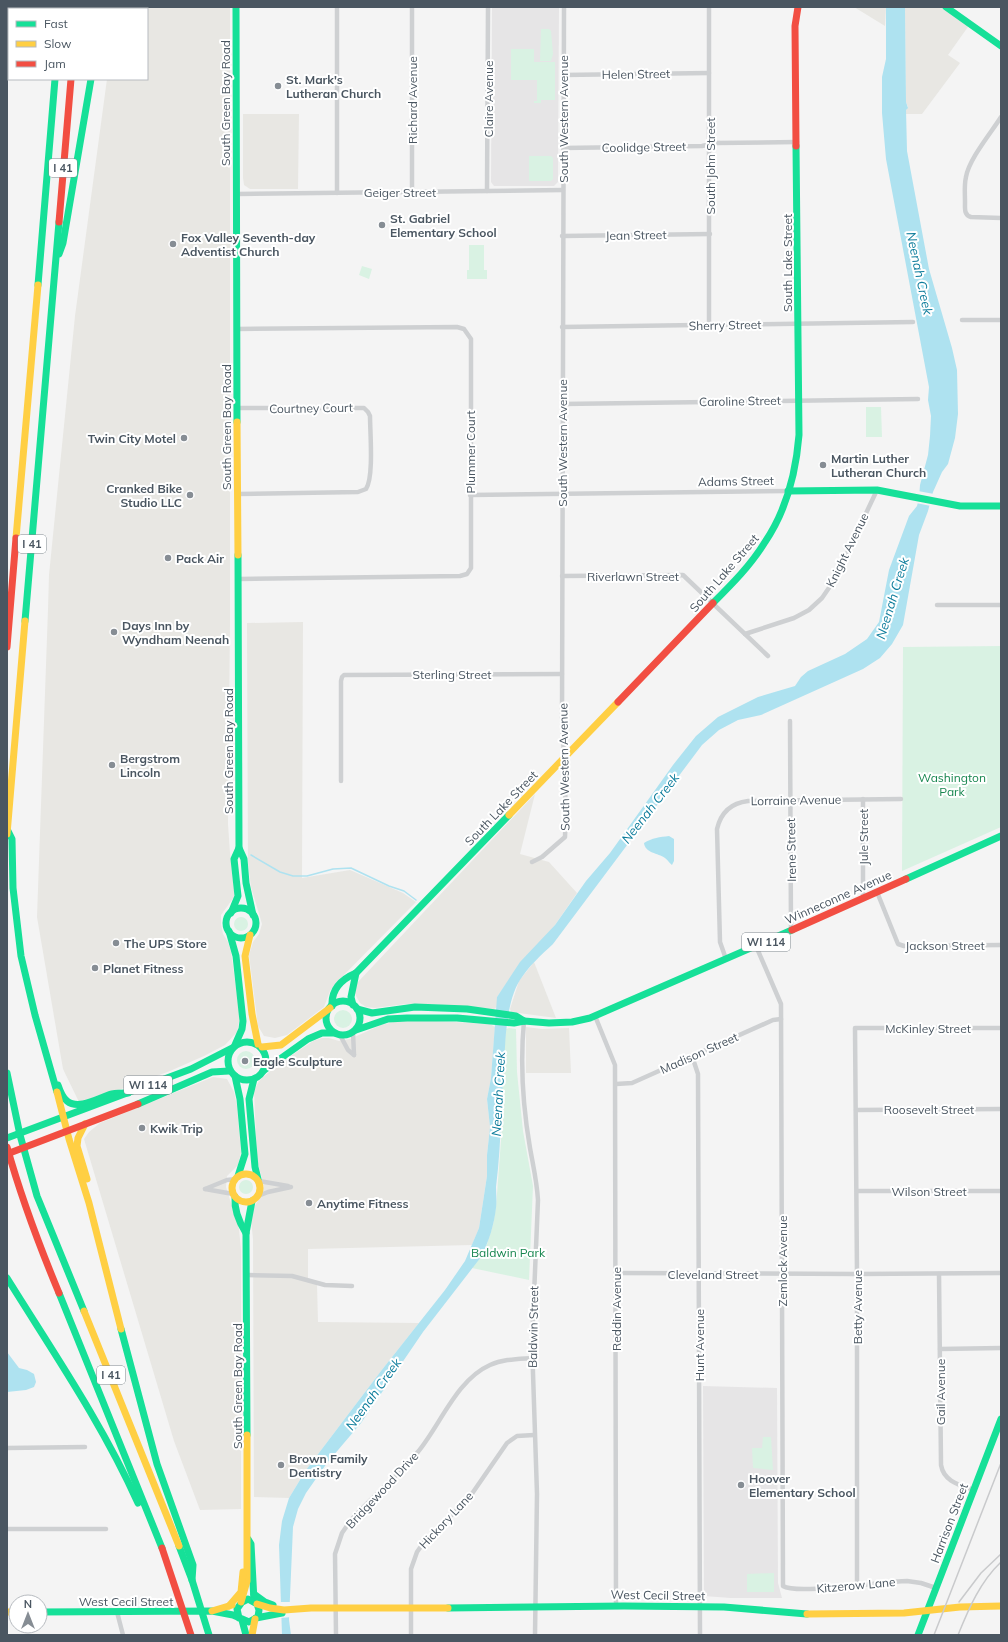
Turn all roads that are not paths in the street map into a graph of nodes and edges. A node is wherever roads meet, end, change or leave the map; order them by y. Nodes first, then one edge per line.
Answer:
1 (236, 7) edge
2 (337, 7) edge
3 (412, 7) edge
4 (488, 7) edge
5 (564, 7) edge
6 (709, 7) edge
7 (798, 7) edge
8 (946, 7) edge
9 (1001, 46) edge
10 (709, 73) junction
11 (563, 75) junction
12 (55, 80) edge
13 (71, 80) edge
14 (92, 80) edge
15 (1001, 117) edge
16 (797, 142) junction
17 (710, 144) junction
18 (563, 148) junction
19 (563, 190) junction
20 (487, 191) junction
21 (412, 192) junction
22 (337, 193) junction
23 (237, 194) junction
24 (1001, 218) edge
25 (710, 234) junction
26 (562, 236) junction
27 (57, 257) junction
28 (962, 320) dead end
29 (1001, 320) edge
30 (913, 322) dead end
31 (798, 324) junction
32 (709, 325) junction
33 (562, 327) junction
34 (237, 329) junction
35 (918, 399) dead end
36 (799, 400) junction
37 (562, 404) junction
38 (238, 408) junction
39 (877, 490) junction
40 (788, 491) junction
41 (238, 494) junction
42 (562, 494) junction
43 (470, 496) junction
44 (1001, 506) edge
45 (562, 576) junction
46 (238, 579) junction
47 (713, 603) junction
48 (937, 605) dead end
49 (1001, 605) edge
50 (746, 634) junction
51 (7, 647) edge
52 (768, 656) dead end
53 (562, 674) junction
54 (790, 721) dead end
55 (564, 759) junction
56 (341, 781) dead end
57 (863, 799) junction
58 (901, 799) dead end
59 (790, 800) junction
60 (8, 832) edge
61 (1001, 836) edge
62 (239, 848) junction
63 (532, 862) dead end
64 (877, 892) junction
65 (863, 898) junction
66 (231, 912) junction
67 (253, 915) junction
68 (228, 931) junction
69 (791, 931) junction
70 (250, 935) junction
71 (1001, 945) edge
72 (756, 946) junction
73 (726, 959) junction
74 (356, 973) junction
75 (344, 979) junction
76 (354, 1004) junction
77 (331, 1007) junction
78 (595, 1016) junction
79 (781, 1018) junction
80 (524, 1021) junction
81 (855, 1028) joint
82 (1001, 1028) edge
83 (354, 1031) junction
84 (338, 1034) junction
85 (260, 1045) junction
86 (233, 1047) junction
87 (692, 1056) junction
88 (51, 1071) junction
89 (263, 1071) junction
90 (7, 1073) edge
91 (232, 1074) junction
92 (254, 1079) junction
93 (616, 1084) junction
94 (128, 1093) junction
95 (1001, 1109) edge
96 (856, 1110) junction
97 (62, 1117) junction
98 (85, 1124) junction
99 (67, 1132) junction
100 (7, 1138) edge
101 (7, 1147) edge
102 (7, 1154) edge
103 (237, 1178) junction
104 (258, 1180) junction
105 (856, 1191) junction
106 (1001, 1191) edge
107 (234, 1195) junction
108 (258, 1196) junction
109 (252, 1201) junction
110 (89, 1203) junction
111 (246, 1233) junction
112 (616, 1273) junction
113 (1001, 1273) edge
114 (699, 1274) junction
115 (782, 1274) junction
116 (857, 1274) junction
117 (940, 1274) junction
118 (248, 1276) junction
119 (7, 1278) edge
120 (352, 1286) dead end
121 (1001, 1348) edge
122 (940, 1349) junction
123 (532, 1358) junction
124 (1001, 1419) edge
125 (534, 1435) junction
126 (85, 1447) dead end
127 (7, 1448) edge
128 (974, 1490) junction
129 (152, 1523) junction
130 (106, 1528) dead end
131 (7, 1529) edge
132 (247, 1542) junction
133 (192, 1580) junction
134 (782, 1580) joint
135 (857, 1585) junction
136 (936, 1588) junction
137 (255, 1600) junction
138 (240, 1603) junction
139 (228, 1606) junction
140 (616, 1606) junction
141 (1001, 1606) edge
142 (534, 1607) junction
143 (700, 1607) junction
144 (410, 1608) junction
145 (336, 1609) junction
146 (279, 1610) junction
147 (212, 1611) junction
148 (48, 1612) edge
149 (118, 1612) junction
150 (240, 1619) junction
151 (256, 1619) junction
152 (123, 1635) edge
153 (191, 1635) edge
154 (209, 1635) edge
155 (246, 1635) edge
156 (252, 1635) edge
157 (336, 1635) edge
158 (411, 1635) edge
159 (535, 1635) edge
160 (700, 1635) edge
161 (918, 1635) edge

1 - 23 main road, South Green Bay Road
2 - 22 street
3 - 21 street, Richard Avenue
4 - 20 street, Claire Avenue
5 - 11 street, South Western Avenue
6 - 10 street, South John Street
7 - 16 main road, South Lake Street
8 - 9 main road
10 - 11 street, Helen Street
10 - 17 street, South John Street
11 - 18 street, South Western Avenue
12 - 51 main road, I 41
13 - 27 main road, I 41
14 - 27 main road
15 - 24 street
16 - 17 street, Coolidge Street
16 - 31 main road, South Lake Street
17 - 18 street, Coolidge Street
17 - 25 street, South John Street
18 - 19 street, South Western Avenue
19 - 20 street, Geiger Street
19 - 26 street, South Western Avenue
20 - 21 street, Geiger Street
21 - 22 street, Geiger Street
22 - 23 street, Geiger Street
23 - 34 main road, South Green Bay Road
25 - 26 street, Jean Street
25 - 32 street, South John Street
26 - 33 street, South Western Avenue
27 - 60 main road, I 41
28 - 29 street
30 - 31 street, Sherry Street
31 - 32 street, Sherry Street
31 - 36 main road, South Lake Street
32 - 33 street, Sherry Street
33 - 37 street, South Western Avenue
34 - 38 main road, South Green Bay Road
34 - 43 street, Plummer Court
35 - 36 street, Caroline Street
36 - 37 street, Caroline Street
36 - 40 main road, South Lake Street
37 - 42 street, South Western Avenue
38 - 41 main road, South Green Bay Road
38 - 41 street, Courtney Court
39 - 40 main road, Adams Street
39 - 44 main road, Adams Street
39 - 50 street, Knight Avenue
40 - 42 street, Adams Street
40 - 47 main road, South Lake Street
41 - 46 main road, South Green Bay Road
42 - 43 street, Adams Street
42 - 45 street, South Western Avenue
43 - 46 street, Plummer Court
45 - 47 street, Riverlawn Street
45 - 53 street, South Western Avenue
46 - 62 main road, South Green Bay Road
47 - 50 street, Riverlawn Street
47 - 55 main road, South Lake Street
48 - 49 street
50 - 52 street, Riverlawn Street
53 - 55 street, South Western Avenue
53 - 56 street, Sterling Street
54 - 59 street, Irene Street
55 - 63 street, South Western Avenue
55 - 74 main road, South Lake Street
57 - 58 street, Lorraine Avenue
57 - 59 street, Lorraine Avenue
57 - 65 street, Jule Street
59 - 69 street, Irene Street
59 - 73 street, Lorraine Avenue
60 - 88 main road
61 - 64 main road, Winneconne Avenue / WI 114
62 - 66 main road, South Green Bay Road
62 - 67 main road, South Green Bay Road
64 - 65 main road, Winneconne Avenue / WI 114
64 - 71 street, Jackson Street
65 - 69 main road, Winneconne Avenue / WI 114
66 - 67 main road
66 - 68 main road
67 - 70 main road
68 - 70 main road
68 - 86 main road
69 - 72 main road, Winneconne Avenue / WI 114
70 - 85 main road
72 - 73 main road, Winneconne Avenue / WI 114
72 - 79 street, Zemlock Avenue
73 - 78 main road, Winneconne Avenue / WI 114
74 - 75 main road, South Lake Street
74 - 76 main road
75 - 76 main road
75 - 77 main road, South Lake Street
76 - 77 main road
76 - 80 main road, Winneconne Avenue / WI 114
76 - 83 main road
77 - 84 main road
77 - 85 main road
78 - 80 main road, Winneconne Avenue / WI 114
78 - 93 street, Reddin Avenue
79 - 87 street, Madison Street
79 - 115 street, Zemlock Avenue
80 - 83 main road, Winneconne Avenue / WI 114
80 - 123 street, Baldwin Street
81 - 82 street, McKinley Street
81 - 96 street, Betty Avenue
83 - 84 main road
83 - 84 street
84 - 89 main road
85 - 86 main road
85 - 89 main road
86 - 91 main road
86 - 94 main road, WI 114
87 - 93 street, Madison Street
87 - 114 street, Hunt Avenue
88 - 94 main road
88 - 97 main road
89 - 92 main road
90 - 133 main road, I 41
91 - 92 main road
91 - 98 main road, WI 114
91 - 103 main road
92 - 104 main road
93 - 112 street, Reddin Avenue
94 - 97 main road, WI 114
95 - 96 street, Roosevelt Street
96 - 105 street, Betty Avenue
97 - 99 main road
97 - 100 main road, WI 114
98 - 99 main road, WI 114
98 - 110 main road
99 - 102 main road, WI 114
99 - 110 main road
101 - 129 main road, I 41
103 - 104 main road
103 - 107 main road
103 - 107 street
104 - 108 main road
104 - 108 street
105 - 106 street, Wilson Street
105 - 116 street, Betty Avenue
107 - 109 main road
107 - 111 main road, South Green Bay Road
108 - 109 main road
109 - 111 main road, South Green Bay Road
110 - 133 main road
111 - 118 main road, South Green Bay Road
112 - 114 street, Cleveland Street
112 - 140 street, Reddin Avenue
113 - 117 street, Cleveland Street
114 - 115 street, Cleveland Street
114 - 143 street, Hunt Avenue
115 - 116 street, Cleveland Street
115 - 134 street, Zemlock Avenue
116 - 117 street, Cleveland Street
116 - 135 street, Betty Avenue
117 - 122 street, Gail Avenue
118 - 120 street
118 - 132 main road, South Green Bay Road
119 - 129 main road
121 - 122 street
122 - 128 street, Gail Avenue
123 - 125 street, Baldwin Street
123 - 145 street, Bridgewood Drive
124 - 128 main road, Harrison Street
125 - 142 street, Baldwin Street
125 - 144 street, Hickory Lane
126 - 127 street
128 - 136 main road, Harrison Street
129 - 153 main road, I 41
130 - 131 street
132 - 137 main road, South Green Bay Road
132 - 138 main road, South Green Bay Road
132 - 139 main road
133 - 154 main road, I 41
134 - 135 street, Kitzerow Lane
135 - 136 street, Kitzerow Lane
136 - 161 main road, Harrison Street
137 - 138 main road
137 - 146 main road
137 - 146 main road
137 - 151 main road
138 - 139 main road, West Cecil Street
138 - 150 main road
139 - 147 main road, West Cecil Street
140 - 142 main road, West Cecil Street
140 - 143 main road, West Cecil Street
141 - 143 main road, West Cecil Street
142 - 144 main road, West Cecil Street
142 - 159 street, Baldwin Street
143 - 160 street, Hunt Avenue
144 - 145 main road, West Cecil Street
144 - 158 street, Hickory Lane
145 - 146 main road, West Cecil Street
145 - 157 street, Bridgewood Drive
146 - 151 main road
147 - 149 main road, West Cecil Street
147 - 150 main road, West Cecil Street
148 - 149 main road, West Cecil Street
149 - 152 street
150 - 151 main road
150 - 155 main road
151 - 156 main road

